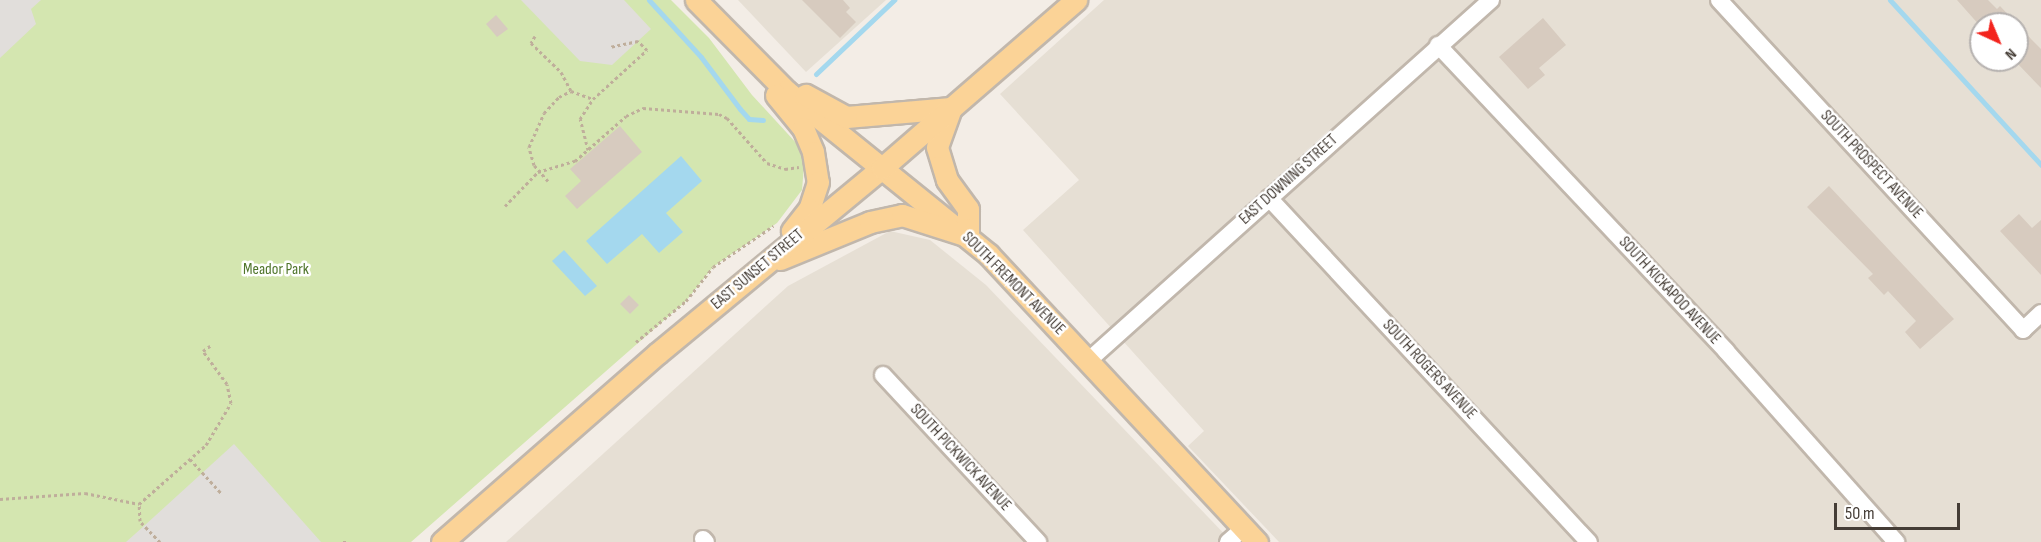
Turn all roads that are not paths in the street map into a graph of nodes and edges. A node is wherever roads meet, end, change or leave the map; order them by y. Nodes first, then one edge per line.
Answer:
1 (696, 0) edge
2 (1076, 0) edge
3 (1491, 0) edge
4 (1719, 0) edge
5 (1438, 45) junction
6 (762, 69) junction
7 (951, 108) junction
8 (882, 168) junction
9 (1269, 198) junction
10 (968, 236) junction
11 (766, 264) junction
12 (2041, 314) edge
13 (1088, 361) junction
14 (883, 375) dead end
15 (1250, 535) edge
16 (442, 542) edge
17 (1038, 542) edge
18 (1228, 542) edge
19 (1589, 542) edge
20 (1896, 542) edge

1 - 6 main road, SOUTH FREMONT AVENUE
2 - 7 main road, EAST SUNSET STREET
3 - 5 street, EAST DOWNING STREET
4 - 12 street, SOUTH PROSPECT AVENUE
5 - 9 street, EAST DOWNING STREET
5 - 20 street, SOUTH KICKAPOO AVENUE
6 - 7 main road
6 - 8 main road, SOUTH FREMONT AVENUE
6 - 11 main road
7 - 8 main road, EAST SUNSET STREET
7 - 10 main road
8 - 10 main road, SOUTH FREMONT AVENUE
8 - 11 main road, EAST SUNSET STREET
9 - 13 street, EAST DOWNING STREET
9 - 19 street, SOUTH ROGERS AVENUE
10 - 11 main road
10 - 13 main road, SOUTH FREMONT AVENUE
11 - 16 main road, EAST SUNSET STREET
13 - 15 main road, SOUTH FREMONT AVENUE
14 - 17 street, SOUTH PICKWICK AVENUE
15 - 18 street

